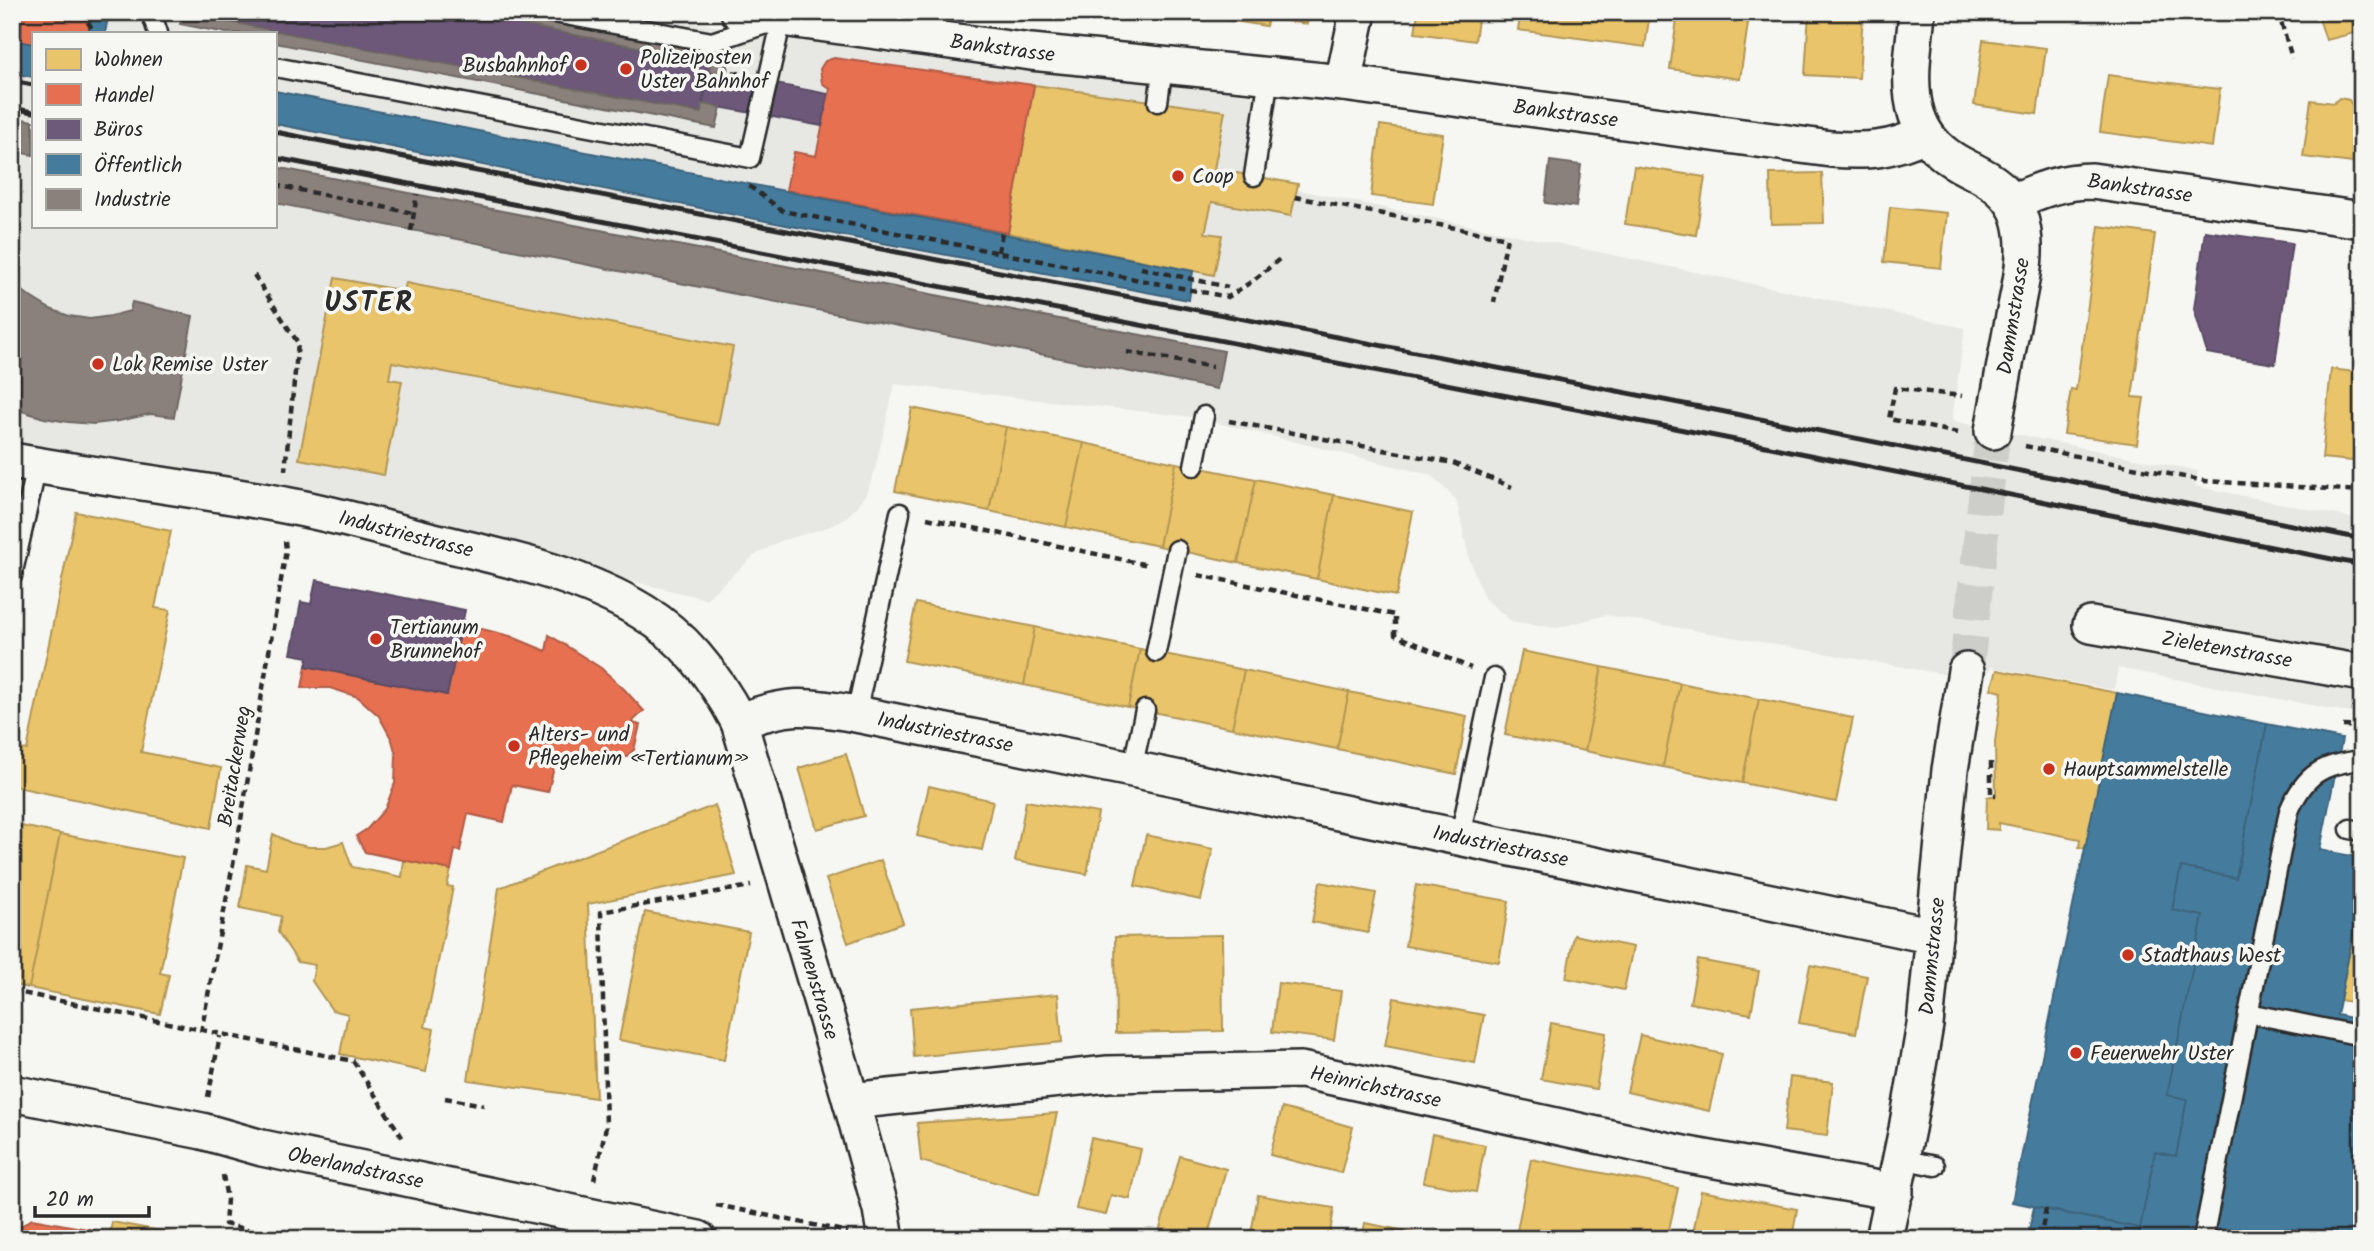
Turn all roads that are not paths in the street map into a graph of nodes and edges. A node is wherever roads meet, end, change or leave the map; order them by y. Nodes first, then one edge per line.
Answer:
1 (150, 12) edge
2 (549, 12) edge
3 (739, 12) edge
4 (1358, 12) edge
5 (1917, 12) edge
6 (782, 19) junction
7 (158, 32) edge
8 (1163, 65) junction
9 (276, 67) edge
10 (1269, 76) junction
11 (1343, 83) junction
12 (1158, 102) dead end
13 (1926, 134) junction
14 (1254, 176) dead end
15 (2013, 202) junction
16 (2362, 220) edge
17 (1204, 416) road end
18 (1982, 433) tunnel mouth
19 (25, 464) edge
20 (1194, 466) dead end
21 (900, 513) road end
22 (1177, 550) dead end
23 (12, 576) edge
24 (2091, 625) dead end
25 (1156, 652) dead end
26 (1966, 671) tunnel mouth
27 (2362, 673) edge
28 (1494, 678) road end
29 (1145, 710) dead end
30 (856, 714) junction
31 (739, 722) junction
32 (2362, 760) edge
33 (1132, 769) junction
34 (1460, 836) junction
35 (1934, 936) junction
36 (2248, 1013) junction
37 (2362, 1036) edge
38 (12, 1093) edge
39 (851, 1101) junction
40 (1895, 1192) junction
41 (872, 1236) edge
42 (698, 1239) edge
43 (1884, 1239) edge
44 (2203, 1239) edge

1 - 7 lane
2 - 6 lane
3 - 6 street, Bankstrasse
4 - 11 street
5 - 13 street
6 - 8 street, Bankstrasse
6 - 9 lane
8 - 10 street, Bankstrasse
8 - 12 lane
10 - 11 street, Bankstrasse
10 - 14 lane
11 - 13 street, Bankstrasse
13 - 15 street
15 - 16 street, Bankstrasse
15 - 18 street, Dammstrasse
17 - 20 lane
19 - 23 lane
19 - 31 street, Industriestrasse
21 - 30 lane
22 - 25 lane
24 - 27 street, Zieletenstrasse
26 - 35 street, Dammstrasse
28 - 34 lane
29 - 33 lane
30 - 31 street, Industriestrasse
30 - 33 street, Industriestrasse
31 - 39 street, Falmenstrasse
32 - 36 lane
33 - 34 street, Industriestrasse
34 - 35 street, Industriestrasse
35 - 40 street, Dammstrasse
36 - 37 lane
36 - 44 lane
38 - 42 street, Oberlandstrasse
39 - 40 street, Heinrichstrasse
39 - 41 street, Falmenstrasse
40 - 43 street, Dammstrasse

